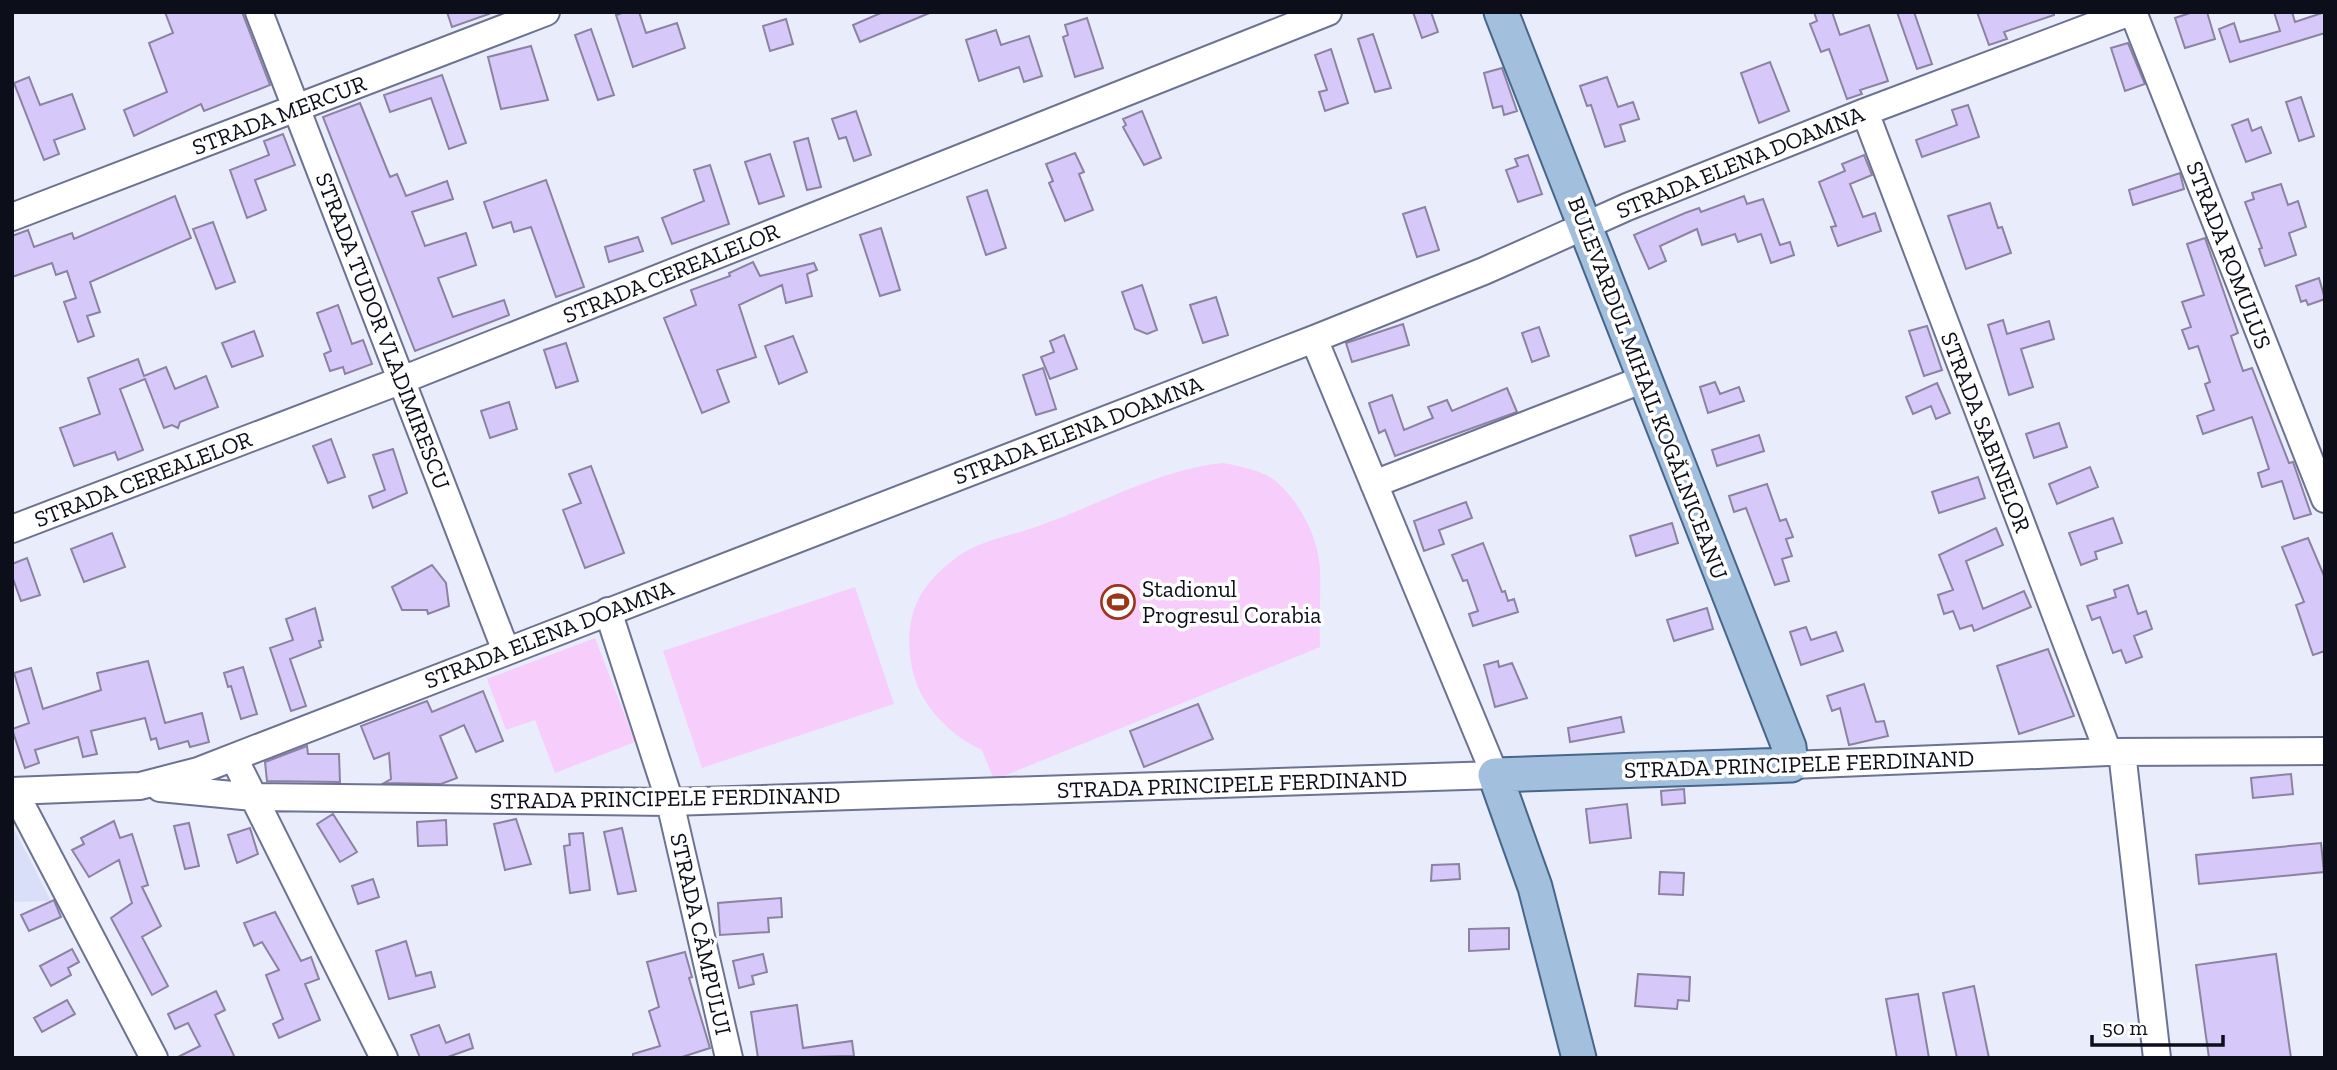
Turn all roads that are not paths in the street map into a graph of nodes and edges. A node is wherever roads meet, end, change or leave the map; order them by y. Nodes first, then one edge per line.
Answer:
1 (259, 12) edge
2 (547, 12) edge
3 (1328, 12) edge
4 (1501, 12) edge
5 (2132, 12) edge
6 (297, 108) junction
7 (1865, 112) junction
8 (12, 217) edge
9 (1584, 225) junction
10 (1314, 339) junction
11 (1644, 379) junction
12 (402, 380) junction
13 (1374, 484) junction
14 (2325, 499) edge
15 (12, 529) edge
16 (608, 611) junction
17 (506, 651) junction
18 (2325, 751) edge
19 (2115, 752) junction
20 (234, 758) junction
21 (1791, 765) junction
22 (1495, 775) junction
23 (140, 786) junction
24 (13, 791) edge
25 (253, 797) junction
26 (670, 802) junction
27 (154, 1058) edge
28 (384, 1058) edge
29 (729, 1058) edge
30 (1579, 1058) edge
31 (2157, 1058) edge

1 - 6 street, STRADA TUDOR VLADIMIRESCU
2 - 6 street, STRADA MERCUR
3 - 12 street, STRADA CEREALELOR
4 - 9 main road, BULEVARDUL MIHAIL KOGĂLNICEANU
5 - 7 street, STRADA ELENA DOAMNA
5 - 14 street, STRADA ROMULUS
6 - 8 street, STRADA MERCUR
6 - 12 street, STRADA TUDOR VLADIMIRESCU
7 - 9 street, STRADA ELENA DOAMNA
7 - 19 street, STRADA SABINELOR
9 - 10 street, STRADA ELENA DOAMNA
9 - 11 main road, BULEVARDUL MIHAIL KOGĂLNICEANU
10 - 13 street
10 - 16 street, STRADA ELENA DOAMNA
11 - 13 street
11 - 21 main road, BULEVARDUL MIHAIL KOGĂLNICEANU
12 - 15 street, STRADA CEREALELOR
12 - 17 street, STRADA TUDOR VLADIMIRESCU
13 - 22 street
16 - 17 street, STRADA ELENA DOAMNA
16 - 26 street, STRADA CÂMPULUI
17 - 20 street, STRADA ELENA DOAMNA
18 - 19 street, STRADA PRINCIPELE FERDINAND
19 - 21 street, STRADA PRINCIPELE FERDINAND
19 - 31 street, STRADA SABINELOR
20 - 23 street, STRADA ELENA DOAMNA
20 - 25 street
21 - 22 main road, STRADA PRINCIPELE FERDINAND
22 - 26 street, STRADA PRINCIPELE FERDINAND
22 - 30 main road
23 - 24 street, STRADA ELENA DOAMNA
23 - 25 street, STRADA PRINCIPELE FERDINAND
24 - 27 street
25 - 26 street, STRADA PRINCIPELE FERDINAND
25 - 28 street
26 - 29 street, STRADA CÂMPULUI

